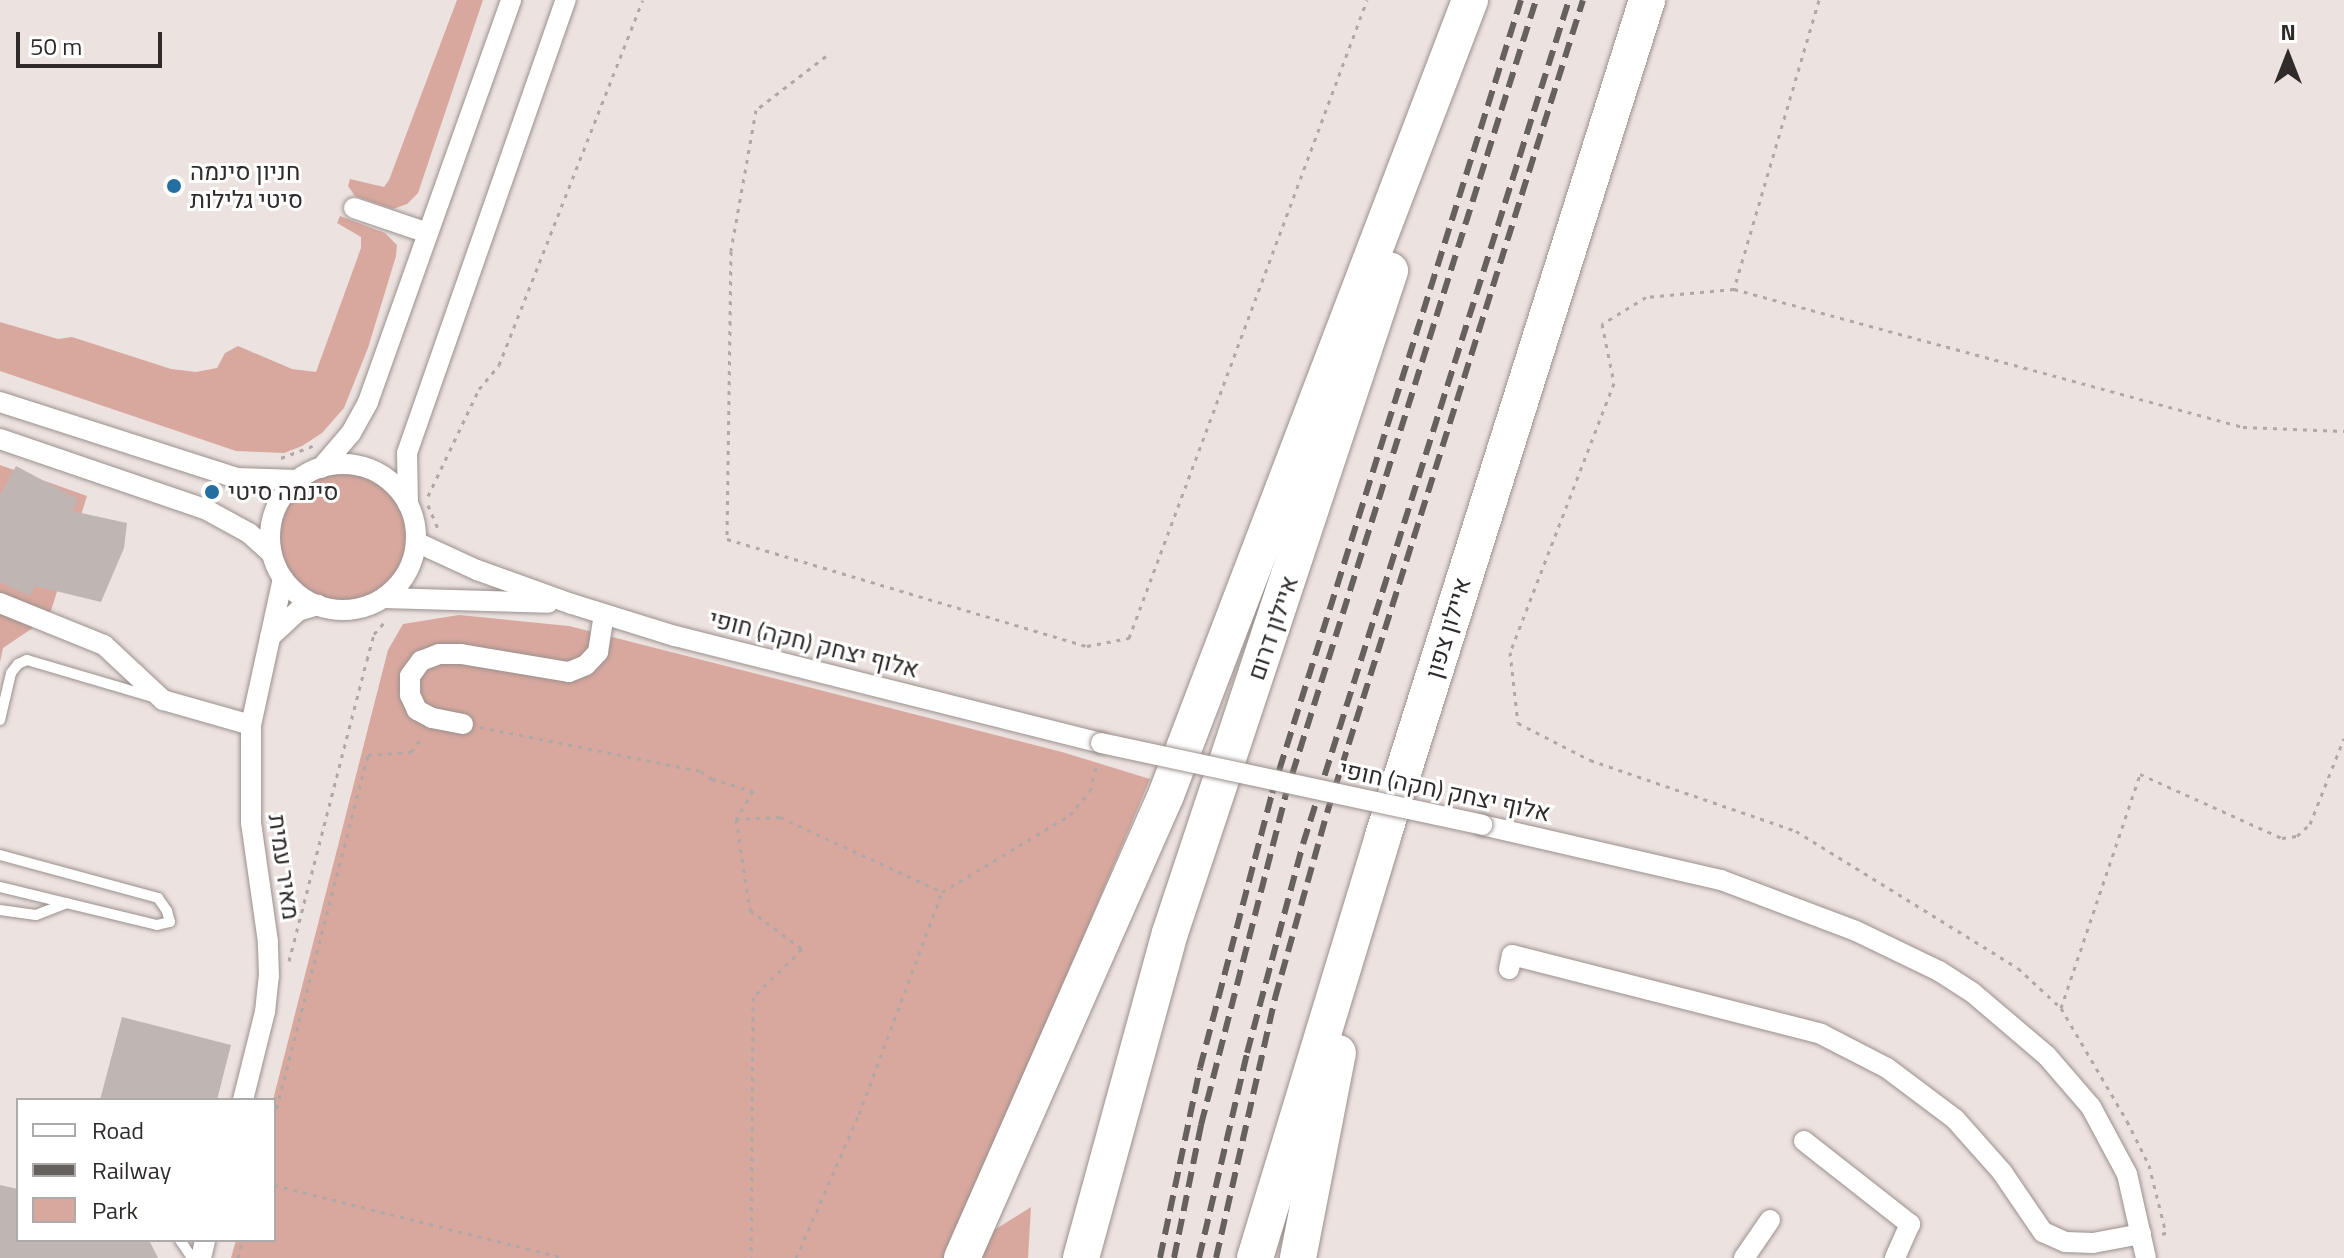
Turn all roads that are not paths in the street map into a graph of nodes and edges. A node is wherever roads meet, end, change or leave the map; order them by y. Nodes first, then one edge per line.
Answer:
1 (511, 0) edge
2 (566, 0) edge
3 (1470, 0) edge
4 (1647, 0) edge
5 (354, 208) dead end
6 (428, 233) junction
7 (0, 402) edge
8 (0, 439) edge
9 (321, 468) junction
10 (298, 480) junction
11 (417, 501) junction
12 (416, 542) junction
13 (272, 554) junction
14 (283, 578) junction
15 (0, 603) edge
16 (572, 604) junction
17 (318, 605) junction
18 (388, 607) junction
19 (604, 614) junction
20 (267, 640) junction
21 (163, 700) junction
22 (0, 720) edge
23 (463, 724) road end
24 (251, 725) junction
25 (1383, 836) junction
26 (0, 855) edge
27 (0, 887) edge
28 (70, 902) junction
29 (0, 910) edge
30 (1509, 969) dead end
31 (244, 1098) edge
32 (1804, 1141) dead end
33 (1770, 1220) dead end
34 (2141, 1234) junction
35 (962, 1258) edge
36 (1081, 1258) edge
37 (1255, 1258) edge
38 (1298, 1258) edge
39 (1744, 1258) edge
40 (1895, 1258) edge
41 (2146, 1258) edge

1 - 6 street
2 - 11 street
3 - 35 highway
3 - 36 highway, איילון דרום
4 - 25 highway, איילון צפון
5 - 6 street
6 - 9 street
7 - 10 street
8 - 13 street
9 - 10 street
9 - 11 street
10 - 13 street
11 - 12 street
12 - 16 street, אלוף יצחק (חקה) חופי
12 - 18 street
13 - 14 street
14 - 17 street
14 - 20 street, מאיר עמית
15 - 21 street
16 - 18 street, אלוף יצחק (חקה) חופי
16 - 19 street, אלוף יצחק (חקה) חופי
17 - 18 street
17 - 20 street
19 - 23 street
19 - 34 street, אלוף יצחק (חקה) חופי, bridge
20 - 24 street, מאיר עמית
21 - 22 lane
21 - 24 street
24 - 31 street, מאיר עמית
25 - 37 highway, איילון צפון
25 - 38 highway
26 - 28 lane
27 - 28 lane
28 - 29 lane
30 - 34 street
32 - 40 street
33 - 39 street
34 - 41 street, אלוף יצחק (חקה) חופי

